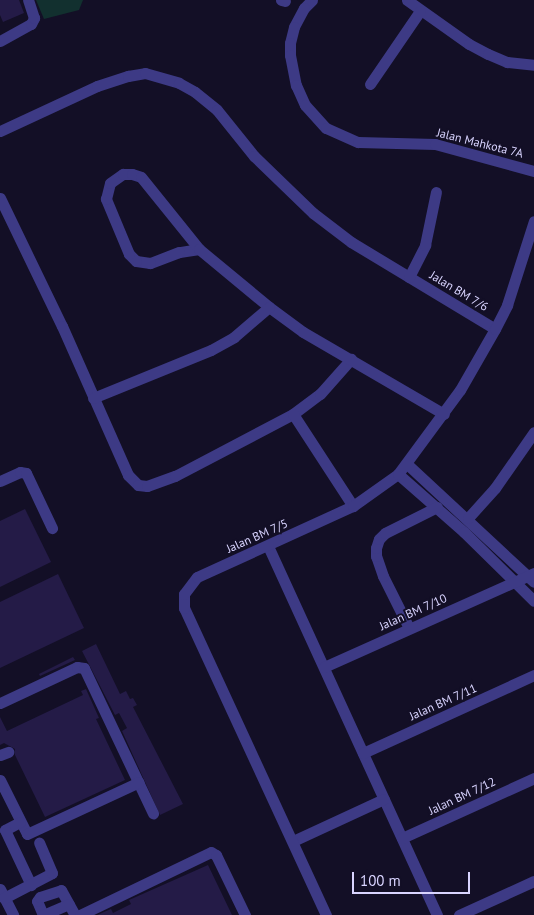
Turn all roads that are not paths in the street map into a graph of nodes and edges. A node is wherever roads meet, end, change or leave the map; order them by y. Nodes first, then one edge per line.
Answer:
1 (312, 0) edge
2 (407, 0) edge
3 (30, 5) edge
4 (420, 11) junction
5 (0, 41) edge
6 (534, 65) edge
7 (370, 84) dead end
8 (0, 131) edge
9 (534, 171) edge
10 (436, 192) dead end
11 (0, 198) edge
12 (534, 221) edge
13 (199, 249) junction
14 (409, 277) junction
15 (269, 308) junction
16 (495, 329) junction
17 (351, 359) junction
18 (93, 398) junction
19 (293, 414) junction
20 (444, 414) junction
21 (534, 432) edge
22 (407, 464) junction
23 (398, 474) junction
24 (2, 477) edge
25 (353, 506) junction
26 (437, 507) junction
27 (468, 518) junction
28 (52, 528) dead end
29 (268, 546) junction
30 (532, 577) edge
31 (515, 582) junction
32 (534, 600) edge
33 (409, 628) junction
34 (324, 667) junction
35 (534, 675) edge
36 (0, 703) edge
37 (363, 753) junction
38 (534, 778) edge
39 (0, 780) edge
40 (139, 782) junction
41 (384, 799) junction
42 (154, 813) dead end
43 (20, 822) junction
44 (2, 825) edge
45 (402, 838) junction
46 (293, 841) junction
47 (39, 843) dead end
48 (533, 884) edge
49 (31, 885) junction
50 (2, 893) edge
51 (72, 910) edge
52 (13, 915) edge
53 (43, 915) edge
54 (80, 915) edge
55 (245, 915) edge
56 (326, 915) edge
57 (437, 915) edge
58 (459, 915) edge

1 - 9 street, Jalan Mahkota 7A
2 - 4 street
3 - 5 street
4 - 6 street
4 - 7 street
8 - 14 street, Jalan BM 7/6
10 - 14 street
11 - 18 street
12 - 16 street, Jalan BM 7/5
13 - 13 street
13 - 15 street
14 - 16 street, Jalan BM 7/6
15 - 17 street
15 - 18 street
16 - 20 street, Jalan BM 7/5
17 - 19 street
17 - 20 street
18 - 19 street
19 - 25 street
20 - 22 street, Jalan BM 7/5
21 - 27 street
22 - 23 street, Jalan BM 7/5
22 - 27 street
23 - 25 street, Jalan BM 7/5
23 - 26 street
24 - 28 street
25 - 29 street, Jalan BM 7/5
26 - 31 street
26 - 33 street
27 - 30 street
29 - 34 street
29 - 46 street, Jalan BM 7/5
30 - 31 street, Jalan BM 7/10
31 - 32 street
31 - 33 street, Jalan BM 7/10
33 - 34 street, Jalan BM 7/10
34 - 37 street
35 - 37 street, Jalan BM 7/11
36 - 40 street
37 - 41 street
38 - 45 street, Jalan BM 7/12
39 - 43 street
40 - 42 street
40 - 43 street
41 - 45 street
41 - 46 street
43 - 44 street
44 - 49 street
45 - 57 street
46 - 56 street, Jalan BM 7/5
47 - 49 street
48 - 58 street
49 - 50 street
50 - 52 street
51 - 53 street
51 - 53 street
54 - 55 street

